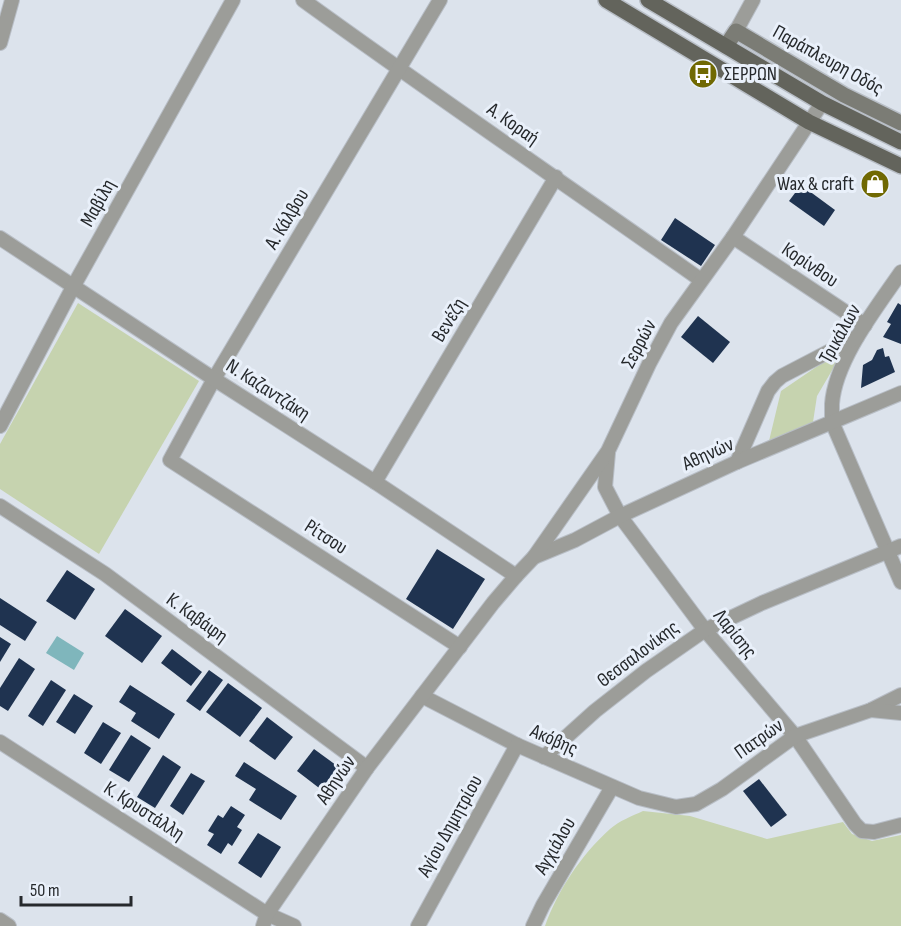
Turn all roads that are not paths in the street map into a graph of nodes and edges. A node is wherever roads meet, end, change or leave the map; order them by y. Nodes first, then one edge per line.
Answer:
1 (12, 0) edge
2 (233, 0) edge
3 (303, 0) edge
4 (440, 0) edge
5 (606, 0) edge
6 (648, 0) edge
7 (753, 0) edge
8 (736, 31) junction
9 (0, 43) edge
10 (726, 46) junction
11 (399, 70) junction
12 (822, 103) junction
13 (899, 118) edge
14 (809, 122) junction
15 (901, 142) edge
16 (901, 166) edge
17 (556, 177) junction
18 (733, 237) junction
19 (0, 238) edge
20 (901, 272) edge
21 (701, 280) junction
22 (73, 287) junction
23 (865, 325) junction
24 (857, 338) junction
25 (214, 379) junction
26 (901, 393) edge
27 (832, 422) junction
28 (0, 426) edge
29 (608, 451) junction
30 (170, 460) joint
31 (737, 462) junction
32 (375, 482) junction
33 (0, 506) edge
34 (620, 516) junction
35 (901, 546) edge
36 (888, 551) junction
37 (534, 557) junction
38 (516, 576) junction
39 (901, 582) edge
40 (493, 603) joint
41 (705, 630) junction
42 (460, 647) junction
43 (901, 695) edge
44 (422, 696) junction
45 (871, 710) junction
46 (901, 713) edge
47 (795, 736) junction
48 (0, 742) edge
49 (516, 746) junction
50 (544, 757) junction
51 (367, 768) junction
52 (612, 787) junction
53 (676, 807) joint
54 (901, 825) edge
55 (0, 920) edge
56 (265, 920) edge
57 (9, 926) edge
58 (294, 926) edge
59 (418, 926) edge
60 (533, 926) edge

1 - 9 street
2 - 22 street, Μαβίλη
3 - 11 street, Α. Κοραή
4 - 11 street, A. Κάλβου
5 - 14 main road
6 - 10 main road
7 - 8 street
8 - 10 street
8 - 13 street, Παράπλευρη Οδός
10 - 12 main road
11 - 17 street, Α. Κοραή
11 - 25 street, A. Κάλβου
12 - 14 street, Σερρών
12 - 15 main road
14 - 16 main road
14 - 18 street, Σερρών
17 - 21 street, Α. Κοραή
17 - 32 street, Βενέζη
18 - 21 street, Σερρών
18 - 23 street, Κορίνθου
19 - 22 street, Ν. Καζαντζάκη
20 - 23 street, Τρικάλων
21 - 29 street, Σερρών
22 - 25 street, Ν. Καζαντζάκη
22 - 28 street, Μαβίλη
23 - 24 street, Τρικάλων
24 - 27 street, Τρικάλων
24 - 31 street
25 - 30 street, A. Κάλβου
25 - 32 street, Ν. Καζαντζάκη
26 - 27 street, Αθηνών
27 - 31 street, Αθηνών
27 - 36 street
29 - 34 street, Λαρίσης
29 - 37 street, Σερρών
30 - 42 street, Ρίτσου
31 - 34 street, Αθηνών
32 - 38 street, Ν. Καζαντζάκη
33 - 51 street, Κ. Καβάφη
34 - 37 street, Αθηνών
34 - 41 street, Λαρίσης
35 - 36 street, Θεσσαλονίκης
36 - 39 street
36 - 41 street, Θεσσαλονίκης
37 - 38 street, Σερρών
38 - 40 street, Σερρών
40 - 42 street, Αθηνών
41 - 47 street, Λαρίσης
41 - 50 street, Θεσσαλονίκης
42 - 44 street, Αθηνών
43 - 45 street, Πατρών
44 - 49 street, Ακόβης
44 - 51 street, Αθηνών
45 - 46 street
45 - 47 street, Πατρών
47 - 53 street, Πατρών
47 - 54 street, Λαρίσης
48 - 56 street, Κ. Κρυστάλλη
49 - 50 street, Ακόβης
49 - 59 street, Αγίου Δημητρίου
50 - 52 street, Ακόβης
51 - 56 street, Αθηνών
52 - 53 street, Ακόβης
52 - 60 street, Αγχιάλου
55 - 57 street
56 - 58 street, Κ. Κρυστάλλη

